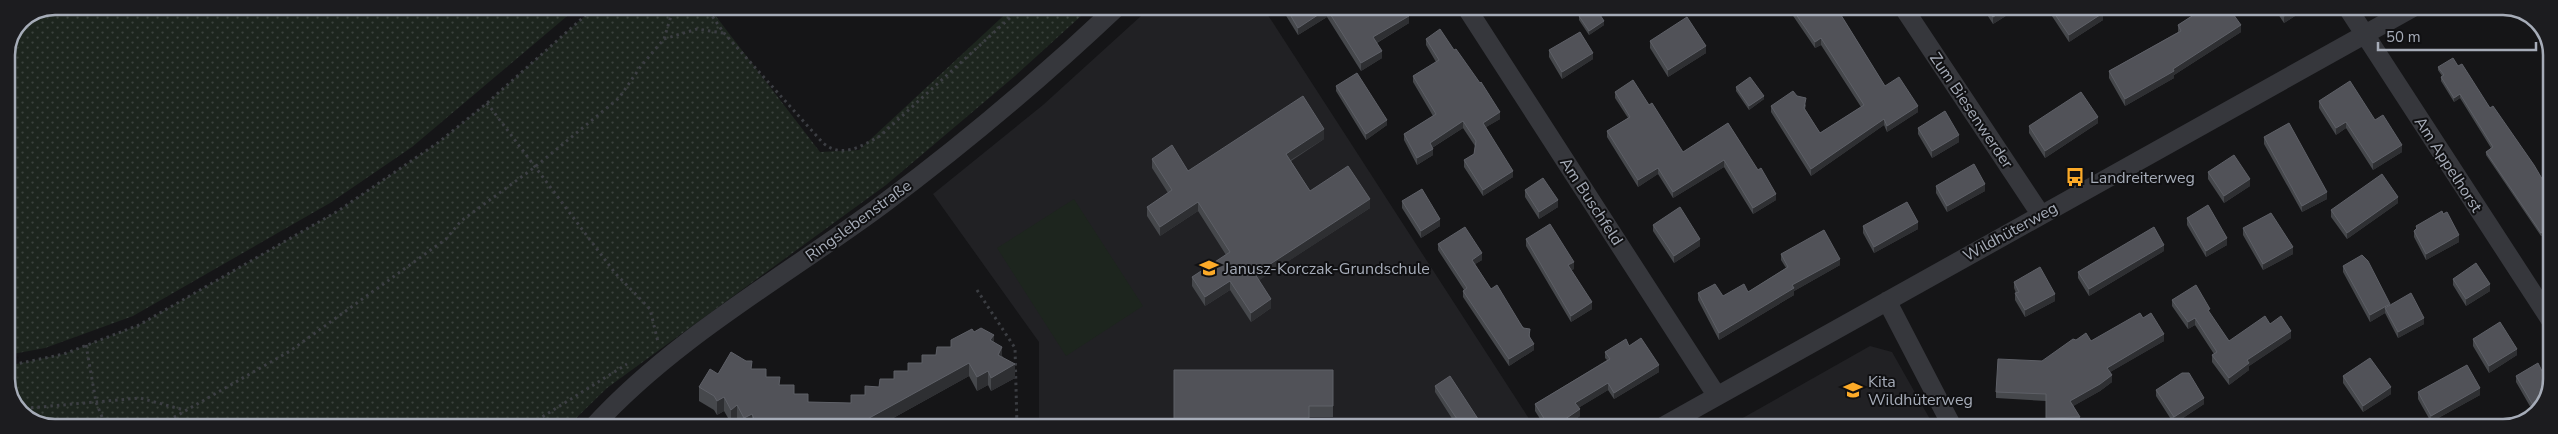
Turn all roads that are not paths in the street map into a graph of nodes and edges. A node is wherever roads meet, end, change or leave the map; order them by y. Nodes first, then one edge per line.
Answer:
1 (1108, 15) edge
2 (1472, 15) edge
3 (1908, 15) edge
4 (2353, 15) edge
5 (2399, 15) edge
6 (2365, 34) junction
7 (2041, 215) junction
8 (1887, 301) junction
9 (2543, 309) edge
10 (1717, 396) junction
11 (600, 419) edge
12 (1676, 419) edge
13 (1948, 419) edge

1 - 11 street, Ringslebenstraße
2 - 10 street, Am Buschfeld
3 - 7 street, Zum Biesenwerder
4 - 6 street, Am Appelhorst
5 - 6 street, Wildhüterweg
6 - 7 street, Wildhüterweg
6 - 9 street, Am Appelhorst
7 - 8 street, Wildhüterweg
8 - 10 street, Wildhüterweg
8 - 13 street
10 - 12 street, Wildhüterweg

